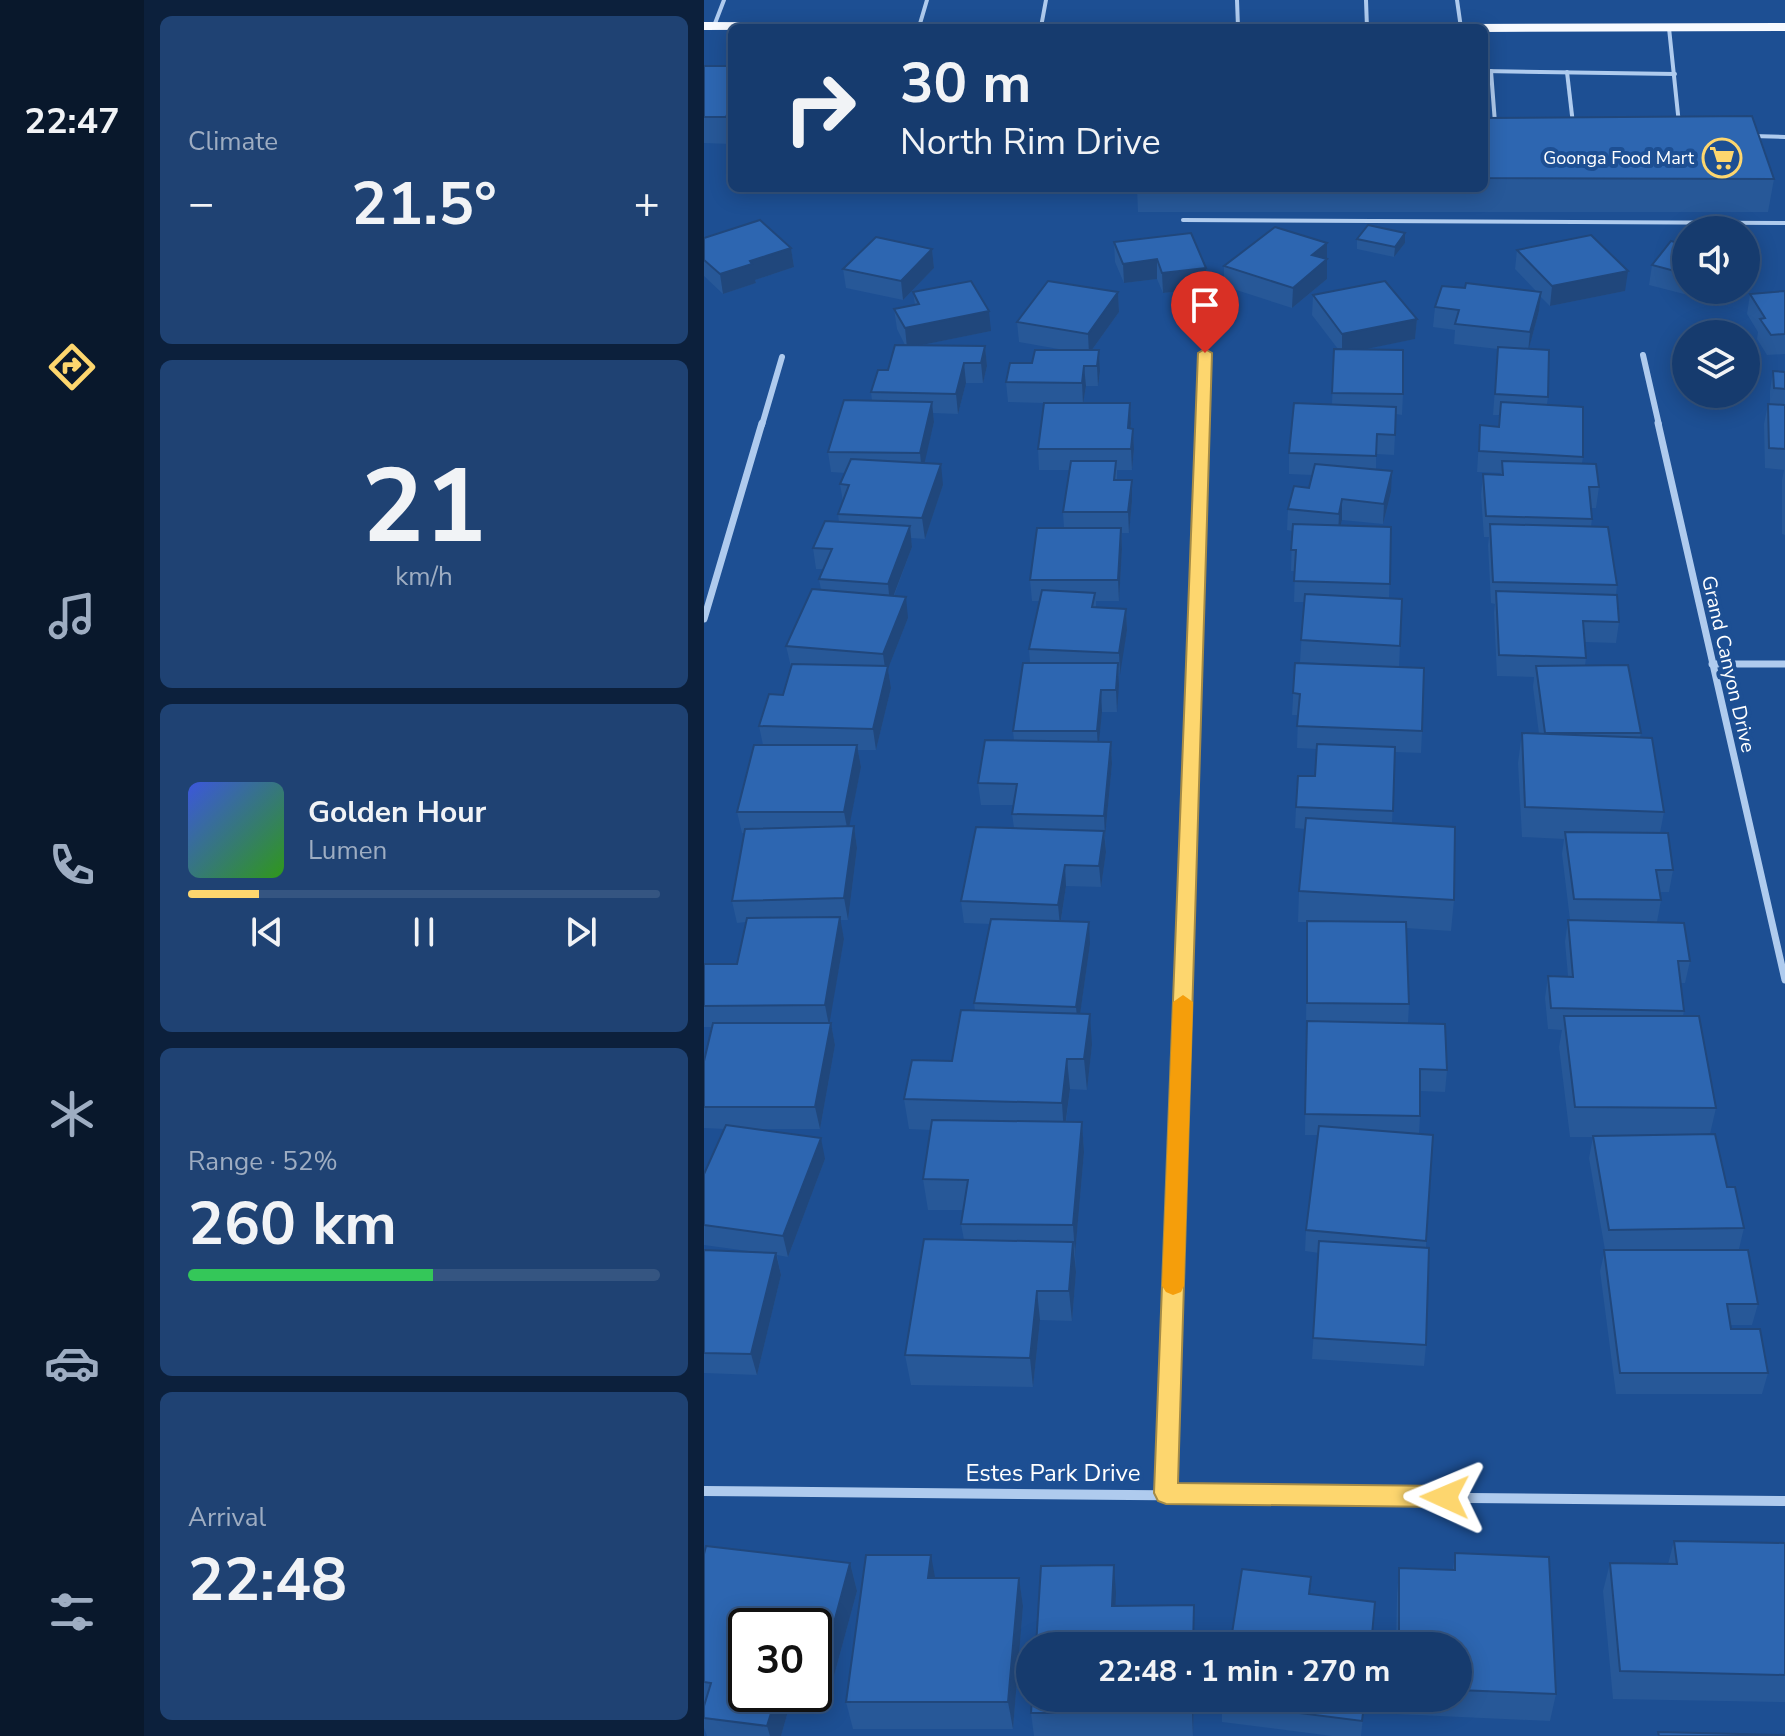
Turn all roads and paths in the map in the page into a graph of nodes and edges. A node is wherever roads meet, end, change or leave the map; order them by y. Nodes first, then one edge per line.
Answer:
1 (724, 0) edge
2 (927, 0) edge
3 (1046, 0) edge
4 (1237, 0) edge
5 (1366, 0) edge
6 (1457, 0) edge
7 (920, 24) edge
8 (1042, 24) edge
9 (1238, 24) edge
10 (1367, 24) edge
11 (1463, 24) edge
12 (709, 26) edge
13 (1785, 27) edge
14 (1488, 28) edge
15 (1669, 28) junction
16 (1491, 71) joint
17 (1567, 72) junction
18 (1675, 74) junction
19 (1496, 131) edge
20 (1574, 133) edge
21 (1680, 135) edge
22 (1740, 136) edge
23 (1785, 137) edge
24 (1183, 220) dead end
25 (1785, 223) edge
26 (1205, 353) dead end
27 (1643, 355) dead end
28 (782, 357) dead end
29 (704, 616) edge
30 (1712, 664) junction
31 (1785, 664) edge
32 (1785, 980) edge
33 (704, 1491) edge
34 (1166, 1493) junction
35 (1785, 1501) edge

1 - 12 lane
2 - 7 lane
3 - 8 lane
4 - 9 lane
5 - 10 lane
6 - 11 lane
13 - 15 main road
14 - 15 main road
15 - 18 lane
16 - 17 lane
16 - 19 lane
17 - 18 lane
17 - 20 lane
18 - 21 lane
22 - 23 lane
24 - 25 lane
26 - 34 street
27 - 30 street, Grand Canyon Drive
28 - 29 street
30 - 31 street
30 - 32 street, Grand Canyon Drive
33 - 34 street, Estes Park Drive
34 - 35 street, Estes Park Drive

